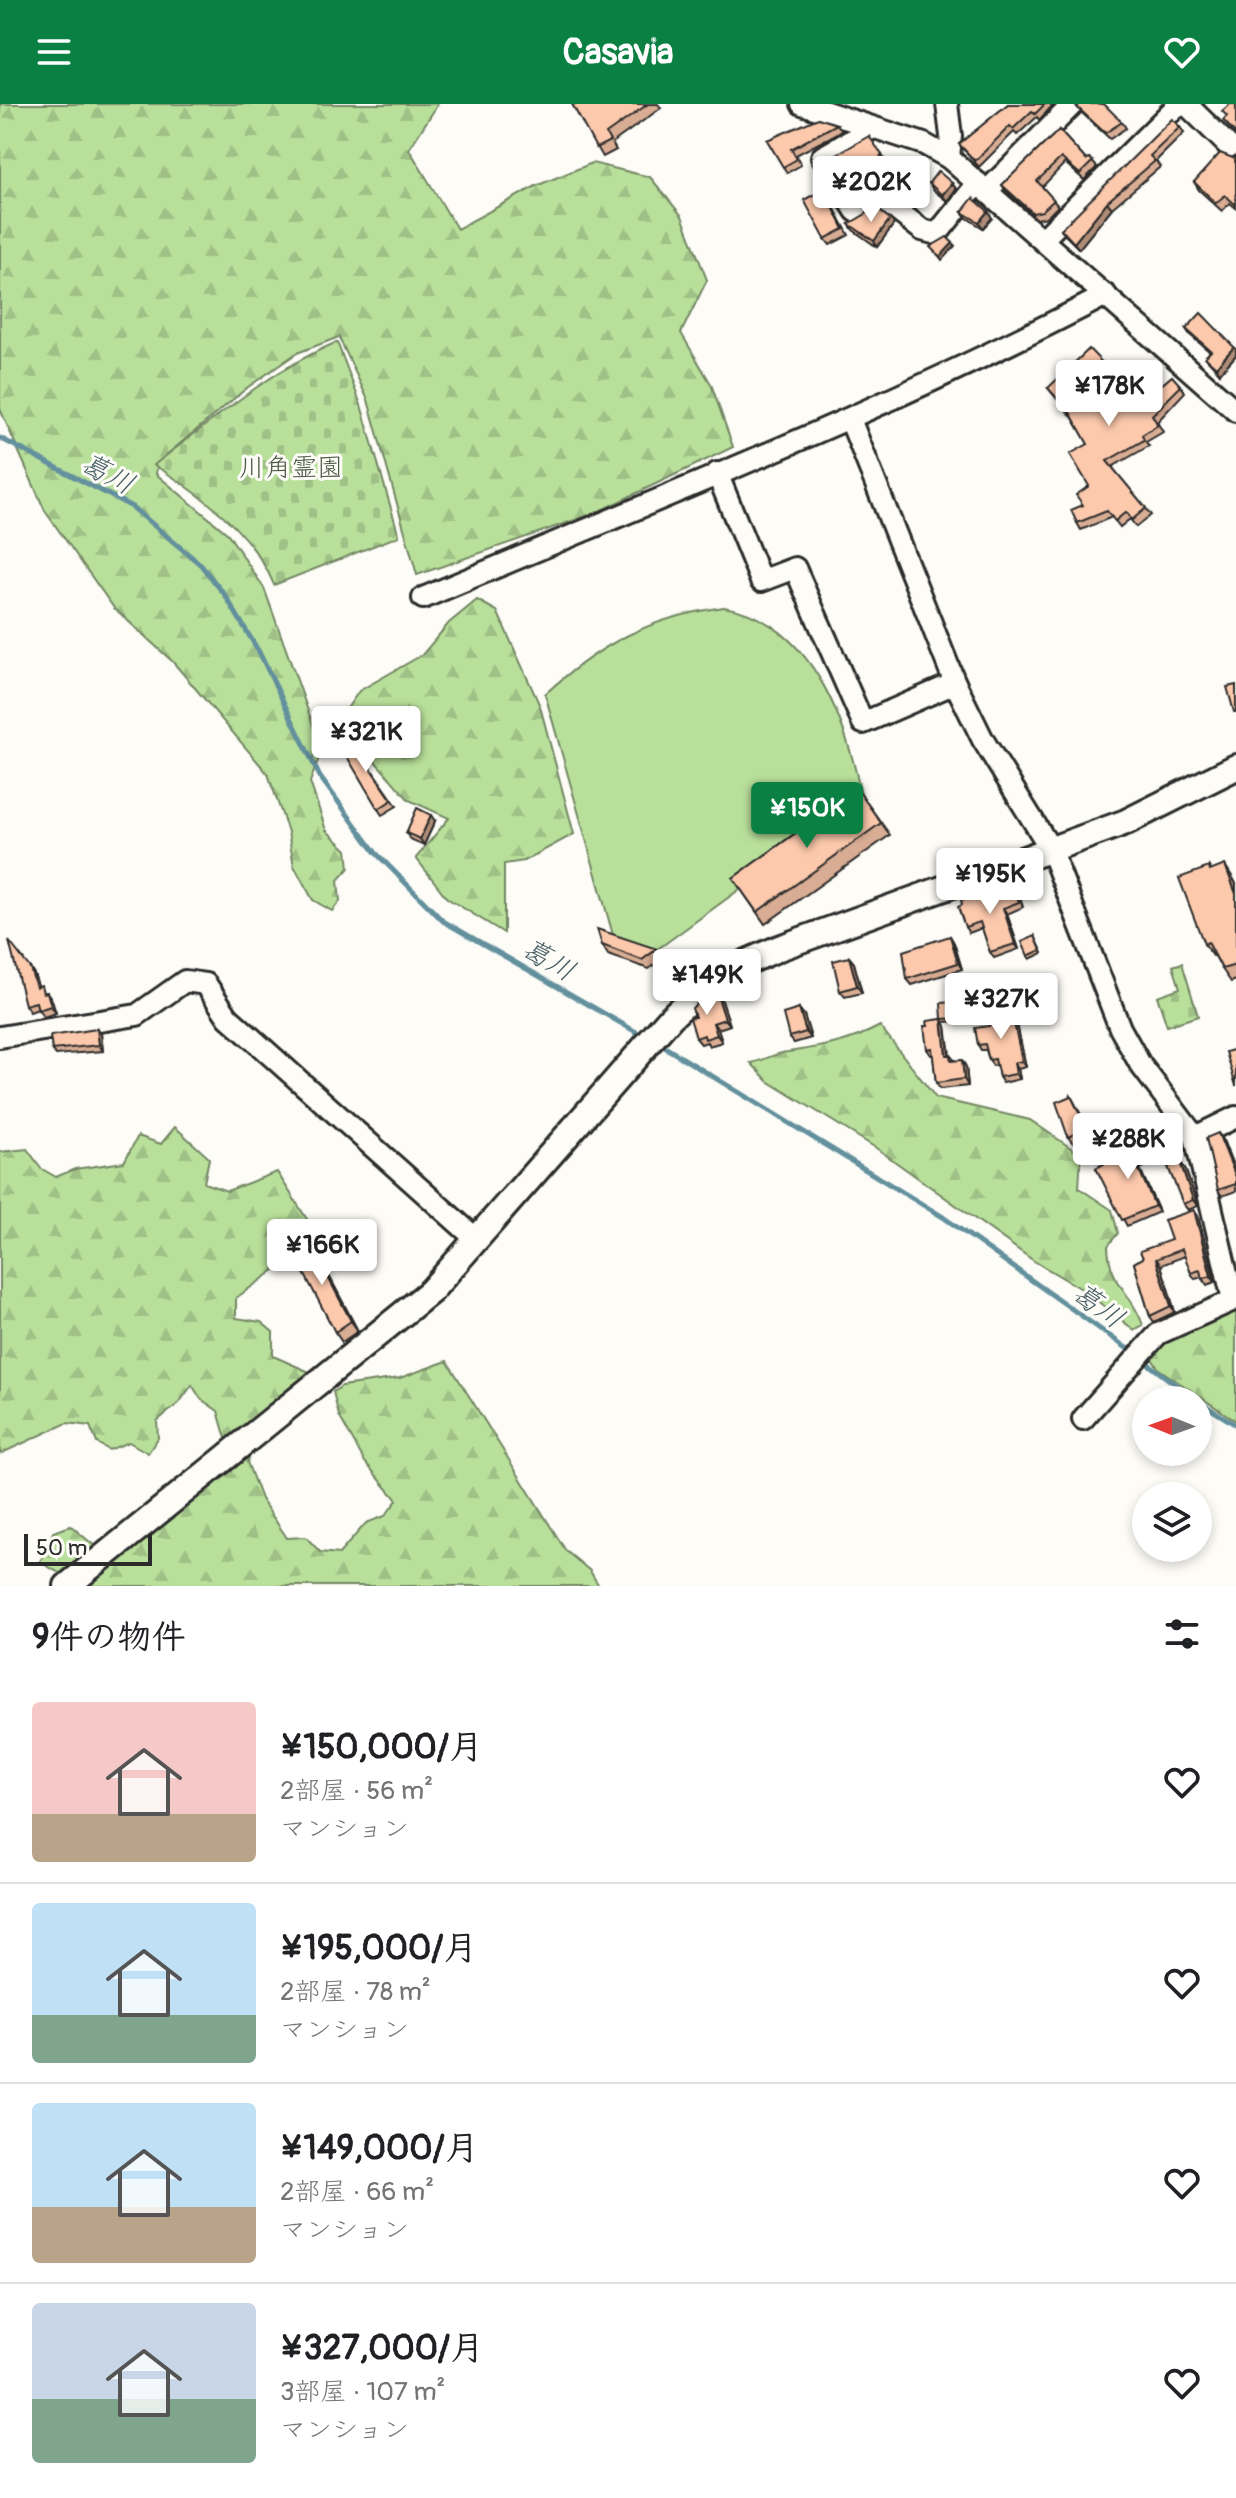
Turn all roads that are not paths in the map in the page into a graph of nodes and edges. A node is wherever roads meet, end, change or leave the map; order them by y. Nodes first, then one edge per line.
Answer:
1 (802, 104) edge
2 (947, 104) edge
3 (1073, 104) edge
4 (1179, 104) edge
5 (1186, 104) edge
6 (873, 128) junction
7 (1236, 153) edge
8 (949, 158) junction
9 (983, 187) junction
10 (1043, 239) junction
11 (1106, 295) junction
12 (1236, 411) edge
13 (850, 419) junction
14 (717, 473) junction
15 (423, 598) dead end
16 (955, 683) junction
17 (1236, 767) edge
18 (1050, 848) junction
19 (0, 1037) edge
20 (1236, 1117) edge
21 (1195, 1137) junction
22 (475, 1238) junction
23 (1234, 1300) edge
24 (1083, 1419) dead end
25 (67, 1586) edge

1 - 6 street
2 - 8 street
3 - 9 street
4 - 10 street
5 - 7 street
6 - 8 street
6 - 9 street
8 - 9 street
9 - 10 street
10 - 11 street
11 - 12 street
11 - 13 street
13 - 14 street
13 - 16 street
14 - 15 street
14 - 16 street
16 - 18 street
17 - 18 street
18 - 21 street
18 - 22 street
19 - 22 street
20 - 21 street
21 - 23 street
22 - 25 street
23 - 24 street

